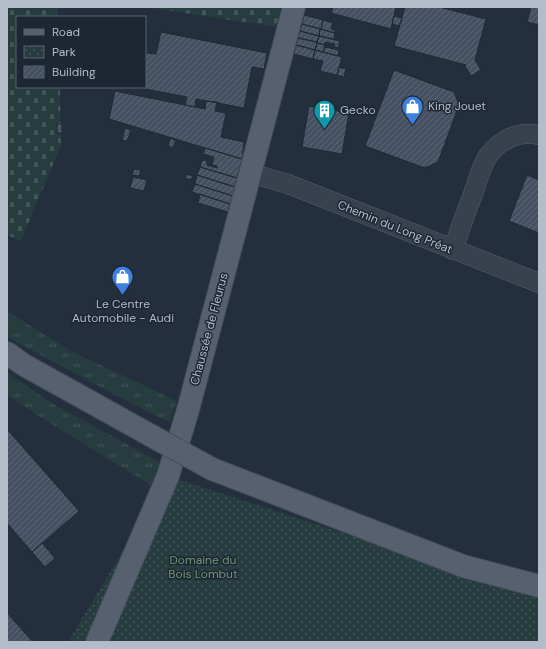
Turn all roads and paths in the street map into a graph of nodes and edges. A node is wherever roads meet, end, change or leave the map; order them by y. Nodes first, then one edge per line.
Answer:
1 (294, 7) edge
2 (539, 135) edge
3 (250, 173) junction
4 (453, 250) junction
5 (539, 283) edge
6 (7, 353) edge
7 (539, 586) edge
8 (97, 642) edge

1 - 3 main road, Chaussée de Fleurus
2 - 4 street
3 - 4 street, Chemin du Long Préat
3 - 8 main road, Chaussée de Fleurus
4 - 5 street, Chemin du Long Préat
6 - 7 main road, bridge

